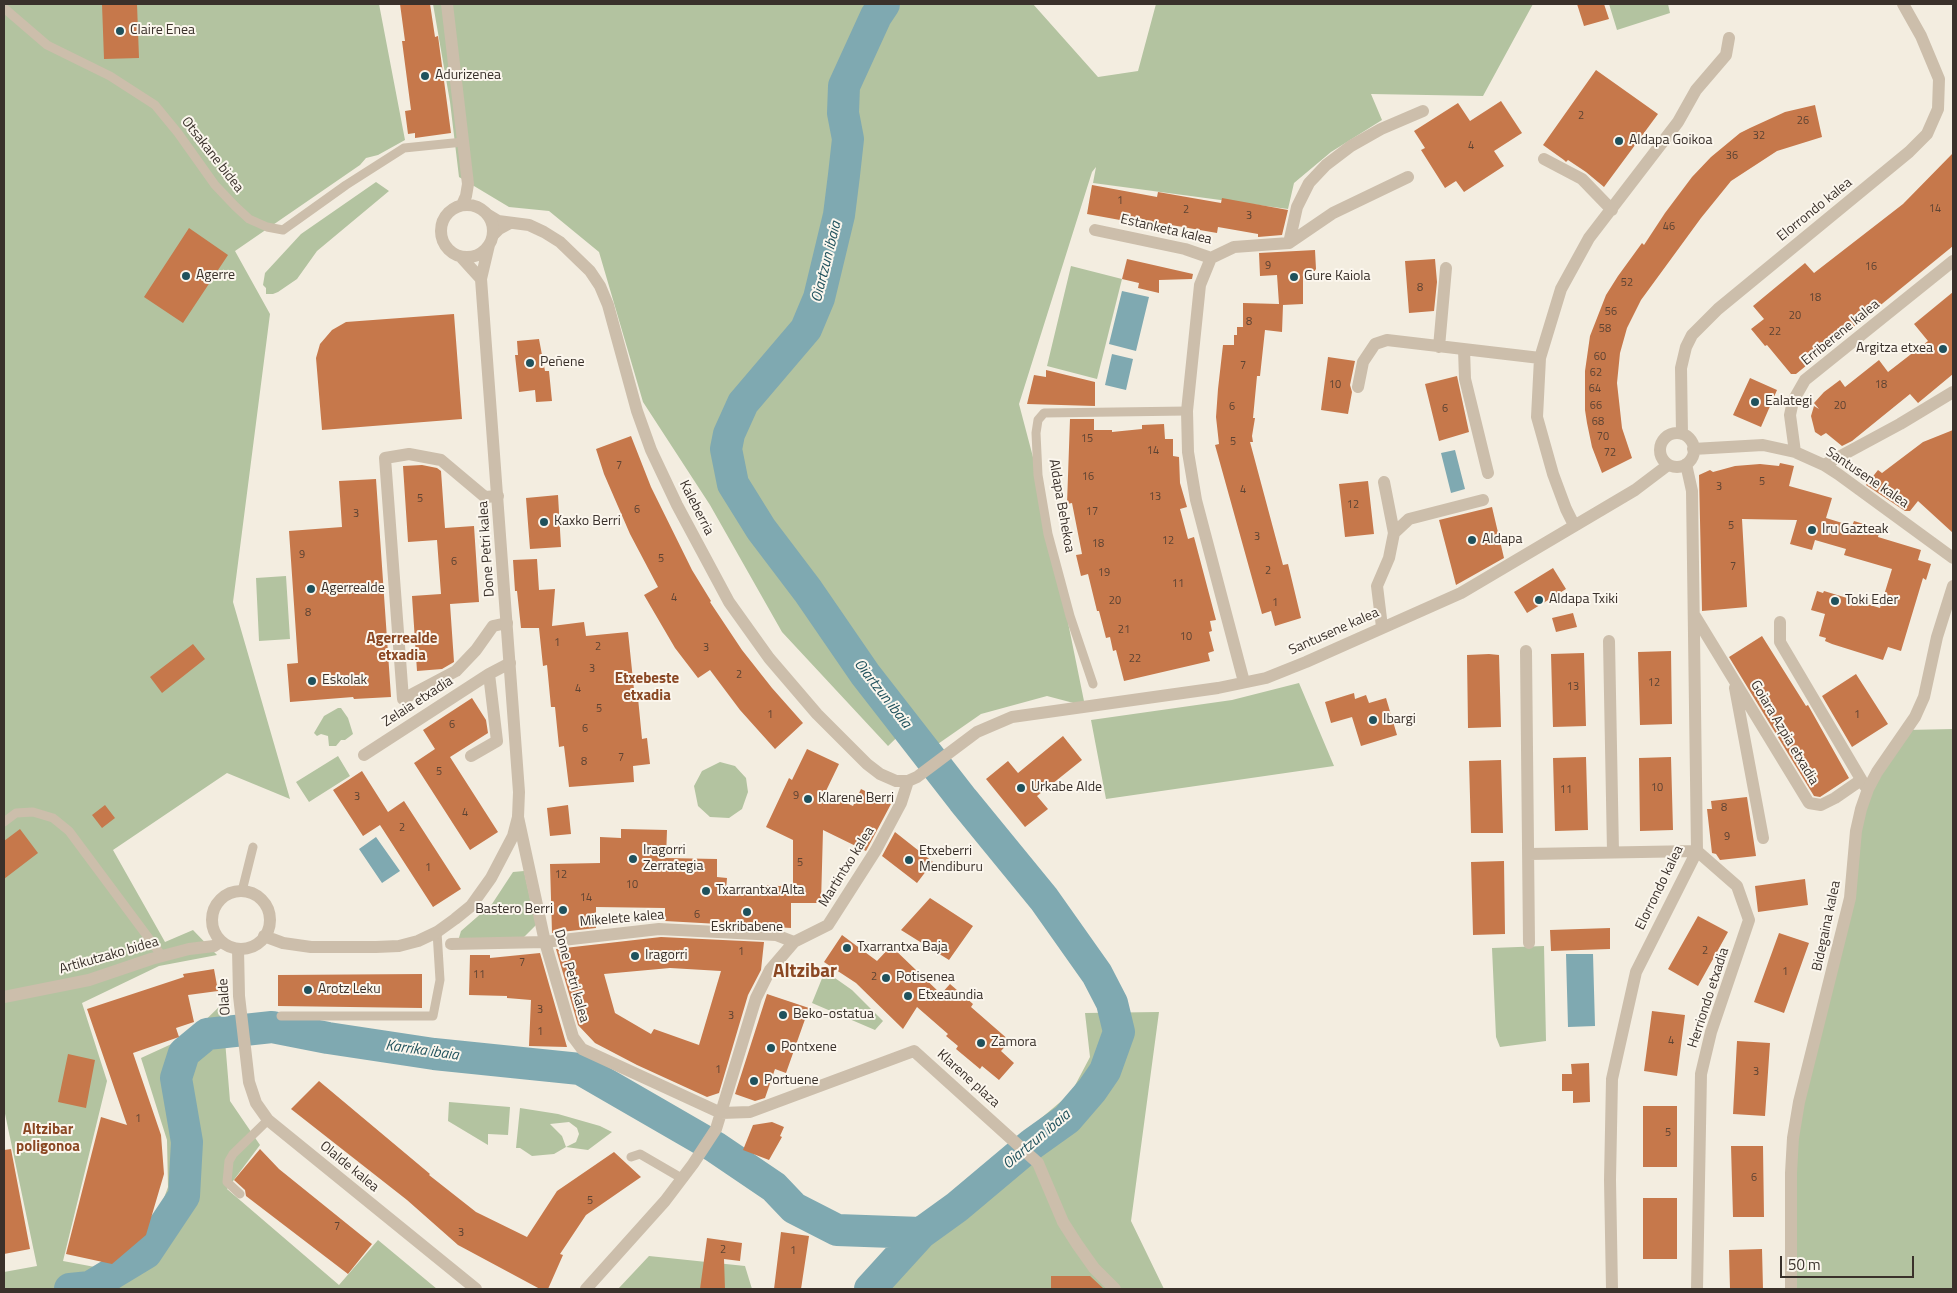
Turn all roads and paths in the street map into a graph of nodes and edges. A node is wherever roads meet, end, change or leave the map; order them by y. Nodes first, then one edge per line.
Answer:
1 (447, 4) edge
2 (1904, 4) edge
3 (4, 8) edge
4 (1729, 38) dead end
5 (1423, 111) dead end
6 (463, 142) junction
7 (1544, 159) dead end
8 (1408, 177) dead end
9 (468, 184) junction
10 (462, 205) junction
11 (1612, 210) junction
12 (484, 212) junction
13 (510, 223) junction
14 (1095, 230) dead end
15 (491, 240) junction
16 (1289, 243) junction
17 (461, 257) junction
18 (1211, 258) junction
19 (1953, 261) edge
20 (1446, 268) dead end
21 (482, 278) junction
22 (1439, 347) junction
23 (1464, 350) junction
24 (1540, 358) junction
25 (1358, 387) dead end
26 (1953, 392) edge
27 (1187, 411) junction
28 (1682, 434) junction
29 (1693, 449) junction
30 (1795, 452) junction
31 (1686, 464) junction
32 (1668, 465) junction
33 (1824, 465) junction
34 (1488, 473) dead end
35 (1384, 482) dead end
36 (498, 496) junction
37 (1483, 500) dead end
38 (1574, 525) junction
39 (1394, 533) junction
40 (1953, 558) edge
41 (1953, 586) edge
42 (1695, 616) junction
43 (1780, 622) dead end
44 (507, 623) junction
45 (1382, 627) junction
46 (1608, 641) dead end
47 (1526, 651) dead end
48 (510, 663) junction
49 (489, 674) junction
50 (1734, 679) junction
51 (1244, 682) junction
52 (1093, 684) dead end
53 (364, 755) dead end
54 (471, 756) dead end
55 (908, 781) junction
56 (1864, 785) junction
57 (518, 818) junction
58 (4, 822) edge
59 (1763, 838) dead end
60 (253, 847) dead end
61 (1697, 851) junction
62 (1613, 852) junction
63 (1529, 854) junction
64 (242, 891) junction
65 (437, 932) junction
66 (264, 936) junction
67 (221, 941) junction
68 (545, 942) junction
69 (794, 942) junction
70 (1529, 943) dead end
71 (451, 944) dead end
72 (238, 948) junction
73 (162, 956) junction
74 (4, 997) edge
75 (281, 1016) dead end
76 (245, 1042) joint
77 (721, 1113) junction
78 (268, 1120) junction
79 (631, 1157) dead end
80 (683, 1179) junction
81 (240, 1194) dead end
82 (476, 1289) edge
83 (586, 1289) edge
84 (1115, 1289) edge
85 (1612, 1289) edge
86 (1697, 1289) edge
87 (1791, 1289) edge

1 - 6 street
2 - 28 street, Elorrondo kalea
3 - 6 lane, Otsakane bidea
4 - 11 street
5 - 16 street
6 - 9 street
7 - 11 street
8 - 16 street
9 - 10 street
9 - 12 street
10 - 12 street
10 - 17 street
11 - 24 street
12 - 13 street, Kaleberria
12 - 15 street
13 - 15 street
13 - 55 street, Kaleberria
14 - 18 street, Estanketa kalea
15 - 17 street
15 - 21 street, Done Petri kalea
16 - 18 street, Estanketa kalea
17 - 21 street
18 - 27 street
19 - 30 street, Erriberene kalea
20 - 22 street
21 - 36 street, Done Petri kalea
22 - 23 street
22 - 25 street
23 - 24 street
23 - 34 street
24 - 38 street
26 - 33 street
27 - 51 street
27 - 52 lane, Aldapa Behekoa
28 - 29 street
28 - 32 street
29 - 30 street, Santusene kalea
29 - 31 street
30 - 33 street, Santusene kalea
31 - 32 street
31 - 42 street, Elorrondo kalea
32 - 38 street, Santusene kalea
33 - 40 street, Santusene kalea
35 - 39 street
36 - 44 street, Done Petri kalea
36 - 44 street
37 - 39 street
38 - 45 street, Santusene kalea
39 - 45 street
41 - 56 street, Bidegaina kalea
42 - 50 street, Goiara Azpia etxadia
42 - 61 street, Elorrondo kalea
43 - 56 street
44 - 48 street, Done Petri kalea
45 - 51 street, Santusene kalea
46 - 62 street
47 - 63 street
48 - 49 street, Zelaia etxadia
48 - 57 street, Done Petri kalea
49 - 53 street, Zelaia etxadia
49 - 54 street
50 - 56 street, Goiara Azpia etxadia
50 - 59 street, Goiara Azpia etxadia
51 - 55 street, Santusene kalea
55 - 69 street, Martintxo kalea
56 - 87 street, Bidegaina kalea
57 - 65 street, Done Petri kalea
57 - 68 street, Done Petri kalea
58 - 73 lane
60 - 64 lane
61 - 62 street
61 - 85 street, Elorrondo kalea
61 - 86 street, Herriondo etxadia
62 - 63 street
63 - 70 street
64 - 66 street
64 - 67 street
65 - 66 street
65 - 75 lane
66 - 72 street
67 - 72 street
67 - 73 street, Artikutzako bidea
68 - 69 street, Mikelete kalea
68 - 71 street, Mikelete kalea
68 - 77 street, Done Petri kalea
69 - 77 street, Martintxo kalea
72 - 76 street, Olalde
73 - 74 street, Artikutzako bidea
76 - 78 street, Olalde kalea
77 - 80 street
77 - 84 street, Klarene plaza
78 - 81 lane
78 - 82 street, Olalde kalea
79 - 80 lane
80 - 83 street

